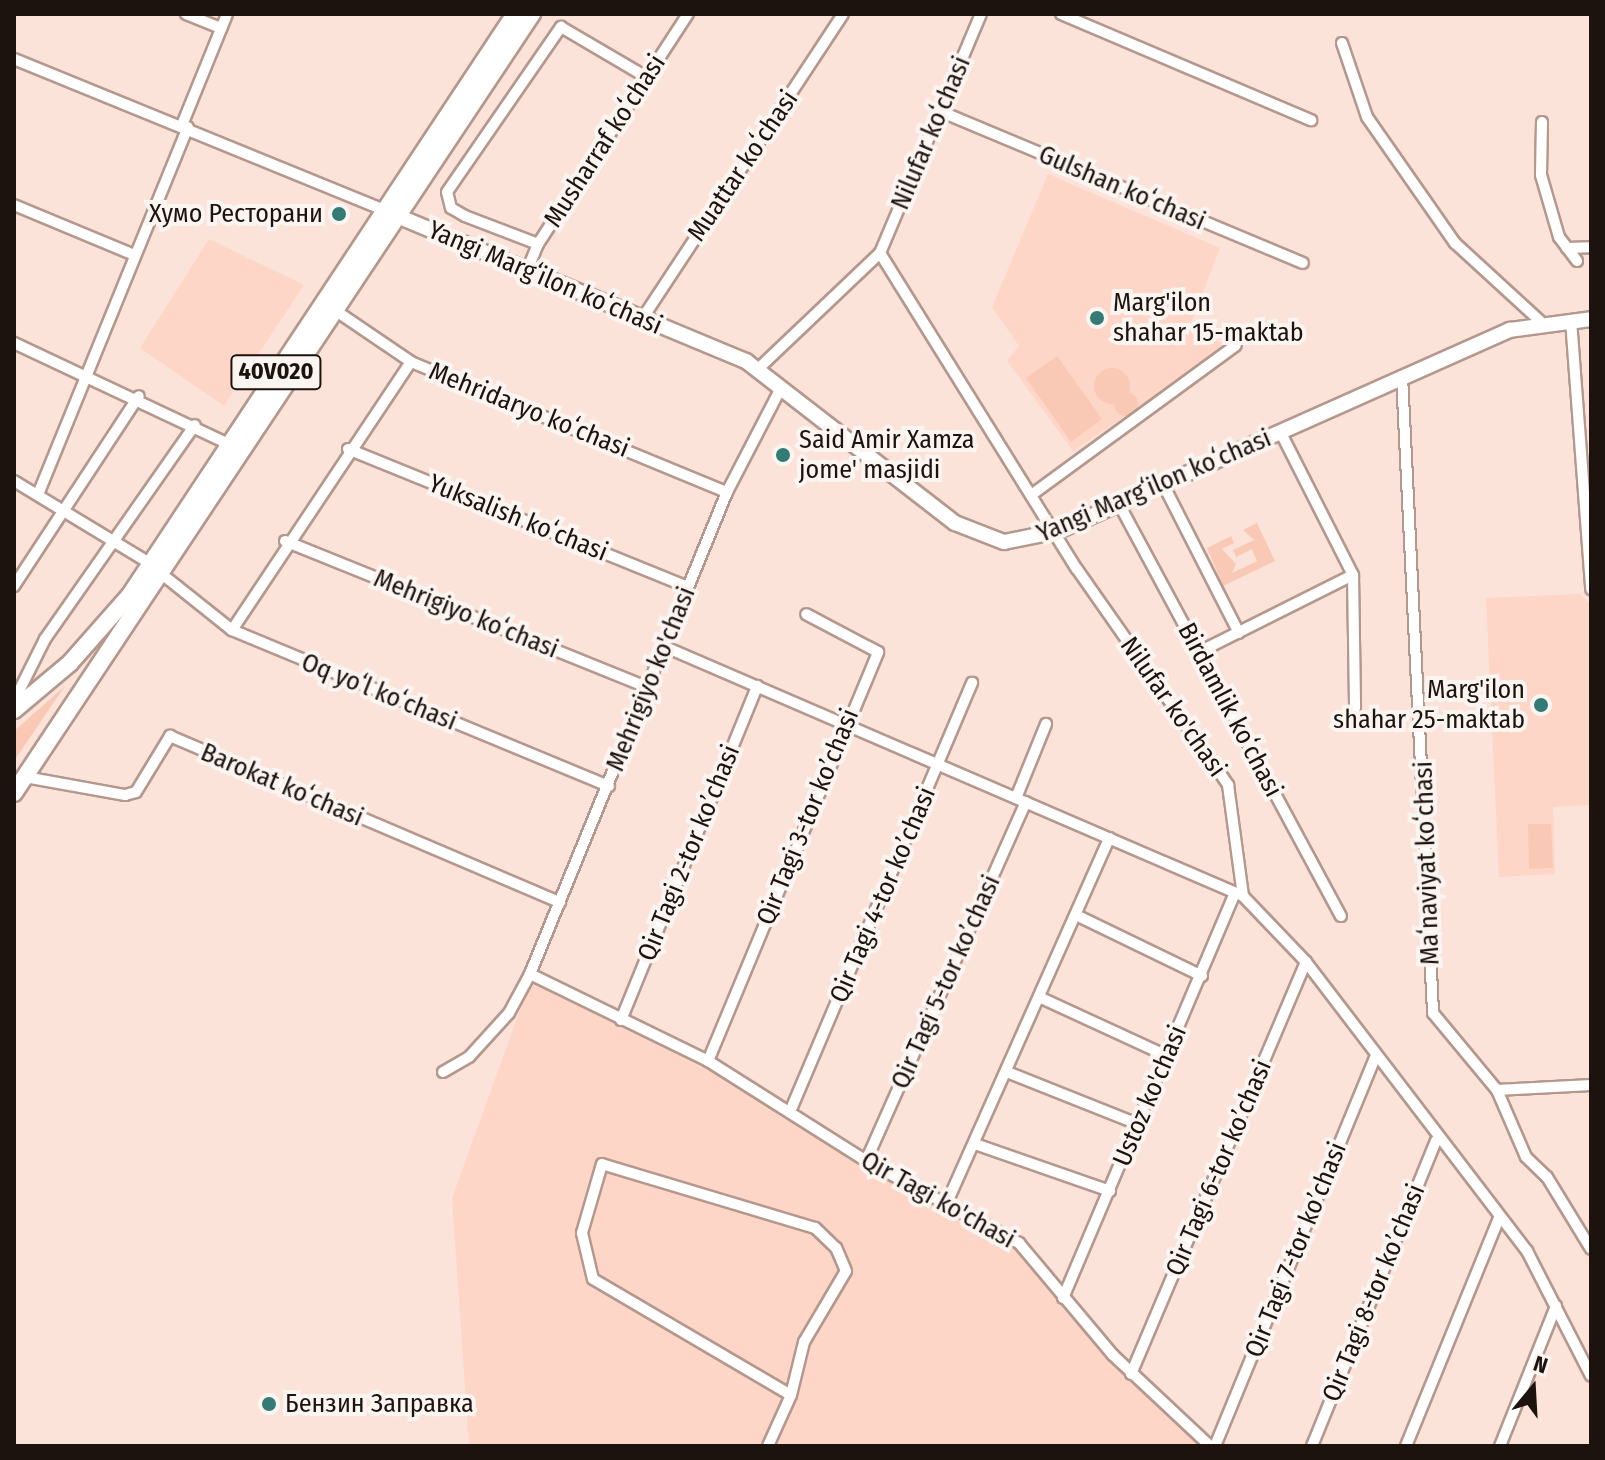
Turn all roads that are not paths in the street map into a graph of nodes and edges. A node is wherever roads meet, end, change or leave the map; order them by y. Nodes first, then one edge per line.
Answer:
1 (186, 14) edge
2 (227, 14) edge
3 (515, 14) edge
4 (532, 14) edge
5 (688, 14) edge
6 (843, 14) edge
7 (981, 14) edge
8 (1061, 14) edge
9 (221, 28) junction
10 (1342, 43) dead end
11 (14, 59) edge
12 (648, 78) junction
13 (942, 112) junction
14 (1311, 120) dead end
15 (1542, 122) dead end
16 (185, 126) junction
17 (14, 205) edge
18 (382, 209) junction
19 (399, 216) junction
20 (538, 244) junction
21 (1591, 247) edge
22 (1567, 248) junction
23 (880, 253) junction
24 (134, 255) junction
25 (1577, 261) dead end
26 (1303, 263) dead end
27 (527, 271) junction
28 (339, 313) junction
29 (642, 319) junction
30 (1591, 319) edge
31 (1571, 320) junction
32 (1540, 321) junction
33 (14, 343) edge
34 (1236, 345) dead end
35 (411, 362) junction
36 (757, 370) junction
37 (88, 374) junction
38 (1402, 376) junction
39 (781, 388) junction
40 (139, 396) junction
41 (195, 425) junction
42 (1280, 431) junction
43 (229, 444) junction
44 (348, 449) junction
45 (14, 481) edge
46 (1163, 484) junction
47 (39, 492) junction
48 (727, 492) junction
49 (1034, 493) junction
50 (1119, 504) junction
51 (63, 510) junction
52 (1058, 531) junction
53 (112, 540) junction
54 (285, 541) junction
55 (157, 570) junction
56 (1353, 575) junction
57 (14, 586) edge
58 (688, 587) junction
59 (1591, 589) edge
60 (806, 614) dead end
61 (232, 630) junction
62 (1239, 633) junction
63 (663, 646) junction
64 (1199, 652) junction
65 (972, 683) dead end
66 (757, 686) junction
67 (646, 687) junction
68 (14, 701) edge
69 (1355, 708) dead end
70 (14, 710) edge
71 (1046, 724) dead end
72 (845, 725) junction
73 (938, 765) junction
74 (25, 777) junction
75 (609, 786) junction
76 (14, 793) edge
77 (1021, 800) junction
78 (1109, 838) junction
79 (1239, 894) junction
80 (560, 902) junction
81 (1076, 915) junction
82 (1341, 916) dead end
83 (1306, 962) junction
84 (530, 974) junction
85 (1202, 976) junction
86 (1039, 997) junction
87 (621, 1020) junction
88 (1376, 1055) junction
89 (1167, 1056) junction
90 (708, 1061) junction
91 (443, 1072) dead end
92 (1007, 1072) junction
93 (1591, 1085) edge
94 (1497, 1090) junction
95 (792, 1107) junction
96 (1138, 1124) junction
97 (1436, 1141) junction
98 (975, 1144) junction
99 (866, 1161) junction
100 (1110, 1191) junction
101 (945, 1207) junction
102 (1499, 1218) junction
103 (1591, 1249) edge
104 (1063, 1298) junction
105 (1556, 1306) junction
106 (1131, 1374) junction
107 (1591, 1376) edge
108 (791, 1395) junction
109 (768, 1446) edge
110 (1212, 1446) edge
111 (1312, 1446) edge
112 (1406, 1446) edge
113 (1500, 1446) edge

1 - 9 street
2 - 9 street
3 - 18 main road, 40V020
4 - 19 main road, 40V020
5 - 12 street, Musharraf koʻchasi
6 - 29 street, Muattar koʻchasi
7 - 13 street, Nilufar koʻchasi
8 - 14 street
9 - 16 street
10 - 32 street
11 - 16 street
12 - 20 street, Musharraf koʻchasi
12 - 20 street
13 - 23 street, Nilufar koʻchasi
13 - 26 street, Gulshan koʻchasi
15 - 22 street
16 - 18 street
16 - 24 street
17 - 24 street
18 - 19 main road, Yangi Margʻilon koʻchasi
18 - 43 main road, 40V020
19 - 27 main road, Yangi Margʻilon koʻchasi
19 - 28 main road, 40V020
20 - 27 street, Musharraf koʻchasi
21 - 22 street
22 - 25 street
23 - 36 street, Nilufar koʻchasi
23 - 49 street
24 - 37 street
27 - 29 main road, Yangi Margʻilon koʻchasi
28 - 35 street, Mehridaryo koʻchasi
28 - 55 main road, 40V020
29 - 36 main road, Yangi Margʻilon koʻchasi
30 - 31 main road, Yangi Margʻilon koʻchasi
31 - 32 main road, Yangi Margʻilon koʻchasi
31 - 59 street
32 - 38 main road, Yangi Margʻilon koʻchasi
33 - 37 street
34 - 49 street
35 - 44 street
35 - 48 street, Mehridaryo koʻchasi
36 - 39 main road, Yangi Margʻilon koʻchasi
37 - 40 street
37 - 47 street
38 - 42 main road, Yangi Margʻilon koʻchasi
38 - 94 street, Maʻnaviyat koʻchasi
39 - 48 street, Mehrigiyo ko'chasi
39 - 52 main road, Yangi Margʻilon koʻchasi
40 - 41 street
40 - 51 street
41 - 43 street
41 - 53 street
42 - 46 main road, Yangi Margʻilon koʻchasi
42 - 56 street
43 - 55 main road, 40V020
44 - 54 street
44 - 58 street, Yuksalish koʻchasi
45 - 47 street, Oq yoʻl koʻchasi
46 - 50 main road, Yangi Margʻilon koʻchasi
46 - 62 street
47 - 51 street, Oq yoʻl koʻchasi
48 - 58 street, Mehrigiyo ko'chasi
49 - 52 street
50 - 52 main road, Yangi Margʻilon koʻchasi
50 - 64 street, Birdamlik koʻchasi
51 - 53 street, Oq yoʻl koʻchasi
51 - 57 street
52 - 79 street, Nilufar ko'chasi
53 - 55 street, Oq yoʻl koʻchasi
53 - 68 street
54 - 61 street
54 - 67 street, Mehrigiyo koʻchasi
55 - 61 street, Oq yoʻl koʻchasi
55 - 70 main road, 40V020
55 - 74 main road, 40V020
56 - 62 street
56 - 69 street
58 - 63 street, Mehrigiyo ko'chasi
60 - 72 street, Qir Tagi 3-tor koʼchasi
61 - 75 street, Oq yoʻl koʻchasi
62 - 64 street
63 - 66 street
63 - 67 street, Mehrigiyo ko'chasi
64 - 82 street, Birdamlik koʻchasi
65 - 73 street, Qir Tagi 4-tor koʼchasi
66 - 72 street
66 - 87 street, Qir Tagi 2-tor koʼchasi
67 - 75 street, Mehrigiyo ko'chasi
71 - 77 street, Qir Tagi 5-tor koʼchasi
72 - 73 street
72 - 90 street, Qir Tagi 3-tor koʼchasi
73 - 77 street
73 - 95 street, Qir Tagi 4-tor koʼchasi
74 - 76 main road, 40V020
74 - 80 street, Barokat koʻchasi
75 - 80 street, Mehrigiyo ko'chasi
77 - 78 street
77 - 99 street, Qir Tagi 5-tor koʼchasi
78 - 79 street
78 - 81 street
79 - 83 street
79 - 85 street, Ustoz ko'chasi
80 - 84 street, Mehrigiyo ko'chasi
81 - 85 street
81 - 86 street
83 - 88 street
83 - 106 street, Qir Tagi 6-tor koʼchasi
84 - 87 street, Qir Tagi ko'chasi
84 - 91 street, Mehrigiyo ko'chasi
85 - 89 street, Ustoz ko'chasi
86 - 89 street
86 - 92 street
87 - 90 street, Qir Tagi ko'chasi
88 - 97 street
88 - 110 street, Qir Tagi 7-tor koʼchasi
89 - 96 street, Ustoz ko'chasi
90 - 95 street, Qir Tagi ko'chasi
92 - 96 street
92 - 98 street
93 - 94 street
94 - 103 street, Maʻnaviyat koʻchasi
95 - 99 street, Qir Tagi ko'chasi
96 - 100 street, Ustoz ko'chasi
97 - 102 street
97 - 111 street, Qir Tagi 8-tor koʼchasi
98 - 100 street
98 - 101 street
99 - 101 street, Qir Tagi ko'chasi
100 - 104 street, Ustoz ko'chasi
101 - 104 street, Qir Tagi ko'chasi
102 - 105 street
102 - 112 street
104 - 106 street, Qir Tagi ko'chasi
105 - 107 street
105 - 113 street
106 - 110 street, Qir Tagi ko'chasi
108 - 108 street
108 - 109 street

